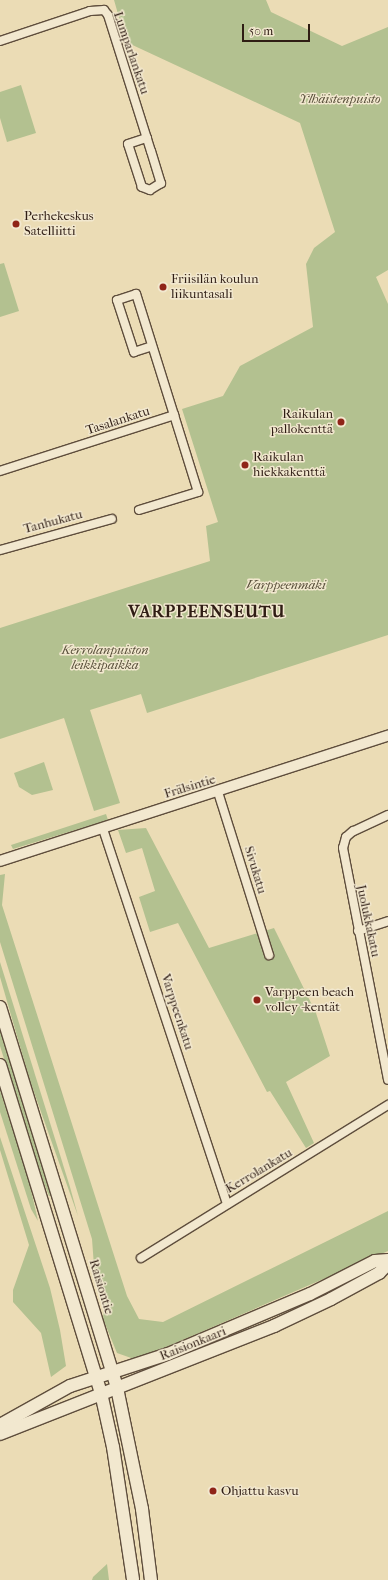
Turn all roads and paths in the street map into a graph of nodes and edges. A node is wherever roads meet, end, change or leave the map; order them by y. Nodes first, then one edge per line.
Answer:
1 (0, 41) edge
2 (147, 138) junction
3 (152, 346) junction
4 (174, 416) junction
5 (0, 471) edge
6 (139, 510) dead end
7 (112, 519) dead end
8 (0, 550) edge
9 (388, 736) edge
10 (218, 792) junction
11 (388, 815) edge
12 (103, 829) junction
13 (0, 861) edge
14 (388, 921) edge
15 (358, 931) junction
16 (269, 956) dead end
17 (0, 1007) edge
18 (0, 1065) edge
19 (388, 1080) edge
20 (388, 1105) edge
21 (227, 1204) junction
22 (141, 1258) dead end
23 (388, 1260) edge
24 (388, 1264) edge
25 (112, 1373) junction
26 (96, 1378) junction
27 (117, 1388) junction
28 (100, 1393) junction
29 (0, 1425) edge
30 (0, 1434) edge
31 (133, 1580) edge
32 (151, 1580) edge

1 - 2 street, Lumparlankatu
2 - 2 street, Lumparlankatu
3 - 3 street
3 - 4 street
4 - 5 street, Tasalankatu
4 - 6 street
7 - 8 street, Tanhukatu
9 - 10 street, Frälsintie
10 - 12 street, Frälsintie
10 - 16 street, Sivukatu
11 - 15 street, Juolukkakatu
12 - 13 street, Frälsintie
12 - 21 street, Varppeenkatu
14 - 15 street
15 - 19 street, Juolukkakatu
17 - 25 main road, Raisiontie
18 - 26 main road
20 - 21 street, Kerrolankatu
21 - 22 street, Kerrolankatu
23 - 25 main road, Raisionkaari
24 - 27 main road, Raisionkaari
25 - 26 main road, Raisionkaari
25 - 27 main road, Raisiontie
26 - 28 main road
26 - 29 main road, Raisionkaari
27 - 28 main road, Raisionkaari
27 - 32 main road, Raisiontie
28 - 30 main road, Raisionkaari
28 - 31 main road

